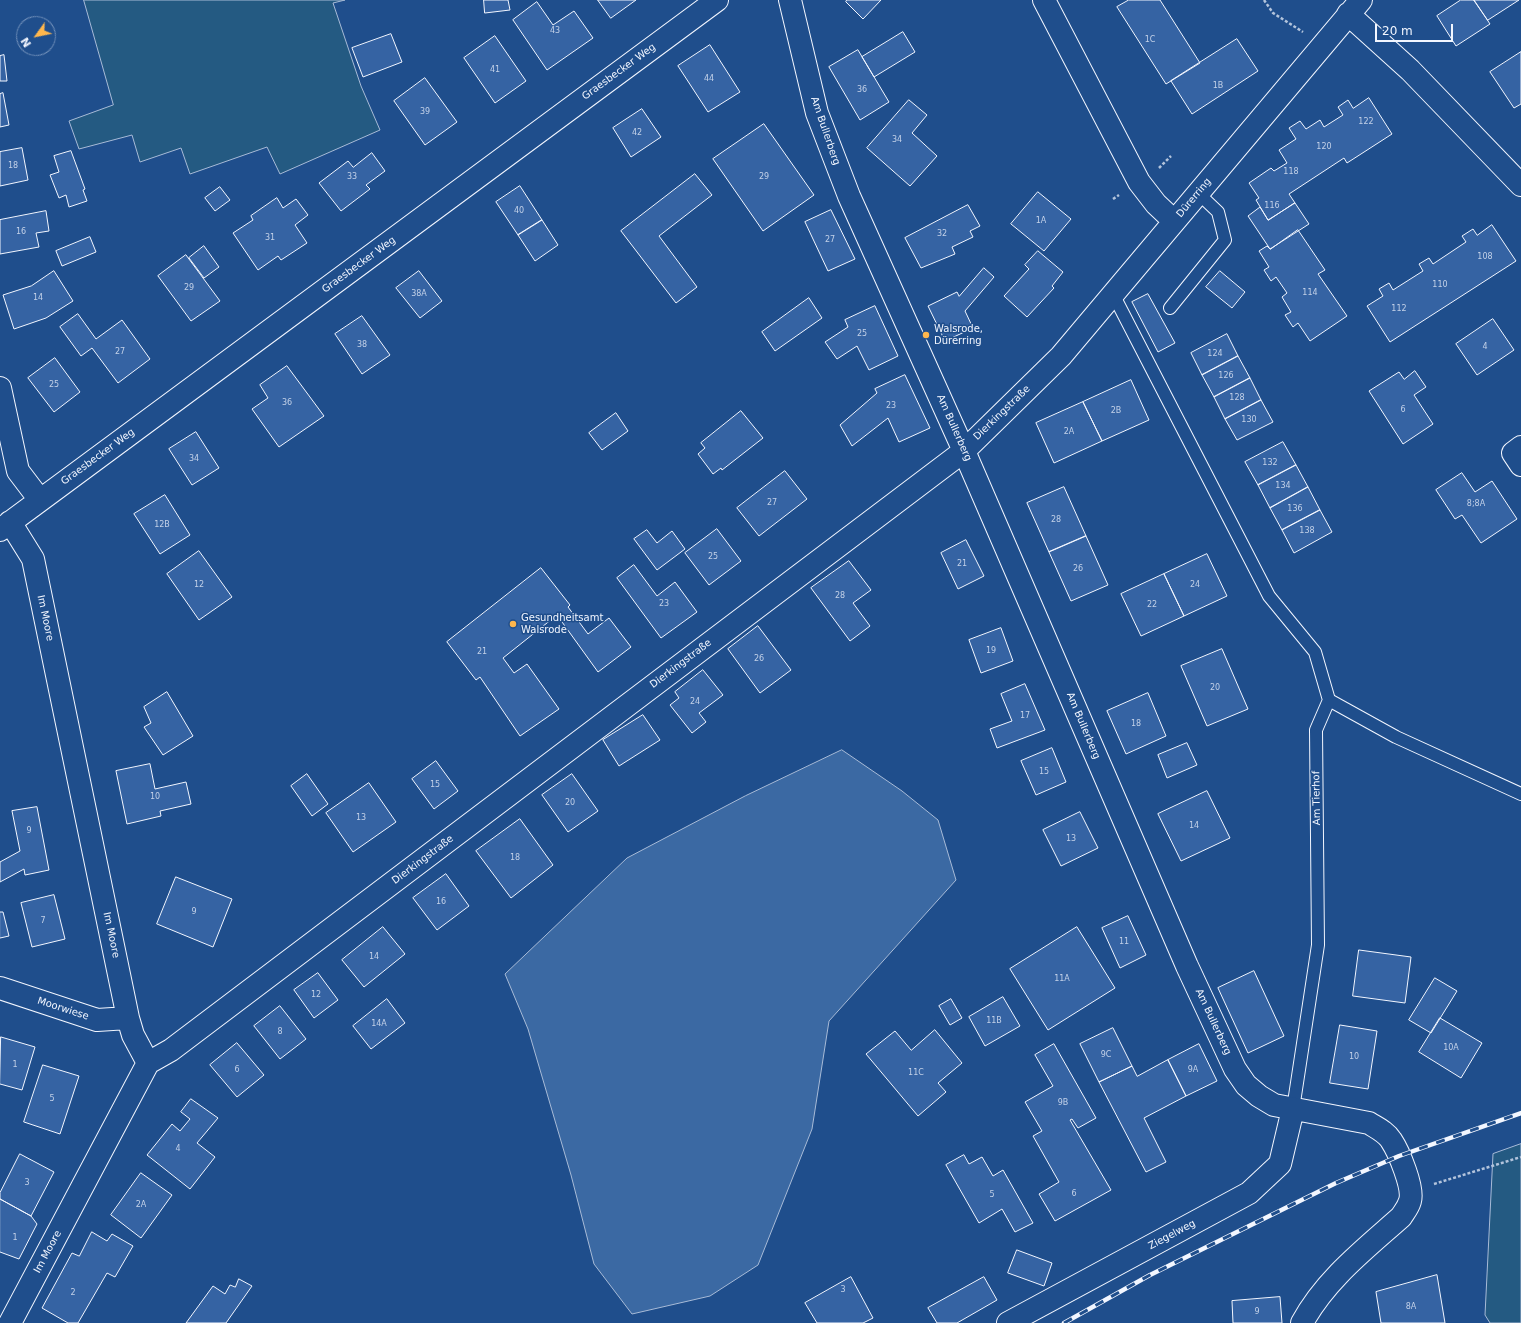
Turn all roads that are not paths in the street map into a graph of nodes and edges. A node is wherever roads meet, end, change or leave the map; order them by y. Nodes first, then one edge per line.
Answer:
1 (717, 0) edge
2 (790, 0) edge
3 (1044, 0) edge
4 (1354, 7) edge
5 (1521, 185) edge
6 (1198, 193) junction
7 (1174, 221) junction
8 (1113, 294) junction
9 (1170, 308) dead end
10 (0, 388) edge
11 (1521, 447) edge
12 (964, 451) junction
13 (1521, 465) edge
14 (40, 500) junction
15 (5, 526) edge
16 (1329, 700) junction
17 (1521, 794) edge
18 (0, 988) edge
19 (128, 1018) junction
20 (148, 1063) junction
21 (1293, 1109) junction
22 (10, 1323) edge
23 (1008, 1323) edge
24 (1302, 1323) edge

1 - 14 street, Graesbecker Weg
2 - 12 street, Am Bullerberg
3 - 7 street, Dürerring
4 - 5 street, Dürerring
4 - 6 street, Dürerring
6 - 7 street, Dürerring
6 - 9 lane
7 - 8 street, Dierkingstraße
8 - 12 street, Dierkingstraße
8 - 16 lane
10 - 14 street
11 - 13 street
12 - 20 street, Dierkingstraße
12 - 21 street, Am Bullerberg
14 - 15 street, Graesbecker Weg
15 - 19 street, Im Moore
16 - 17 lane
16 - 21 lane, Am Tierhof
18 - 19 street, Moorwiese
19 - 20 street, Im Moore
20 - 22 street, Im Moore
21 - 23 street, Ziegelweg
21 - 24 street, Am Bullerberg

